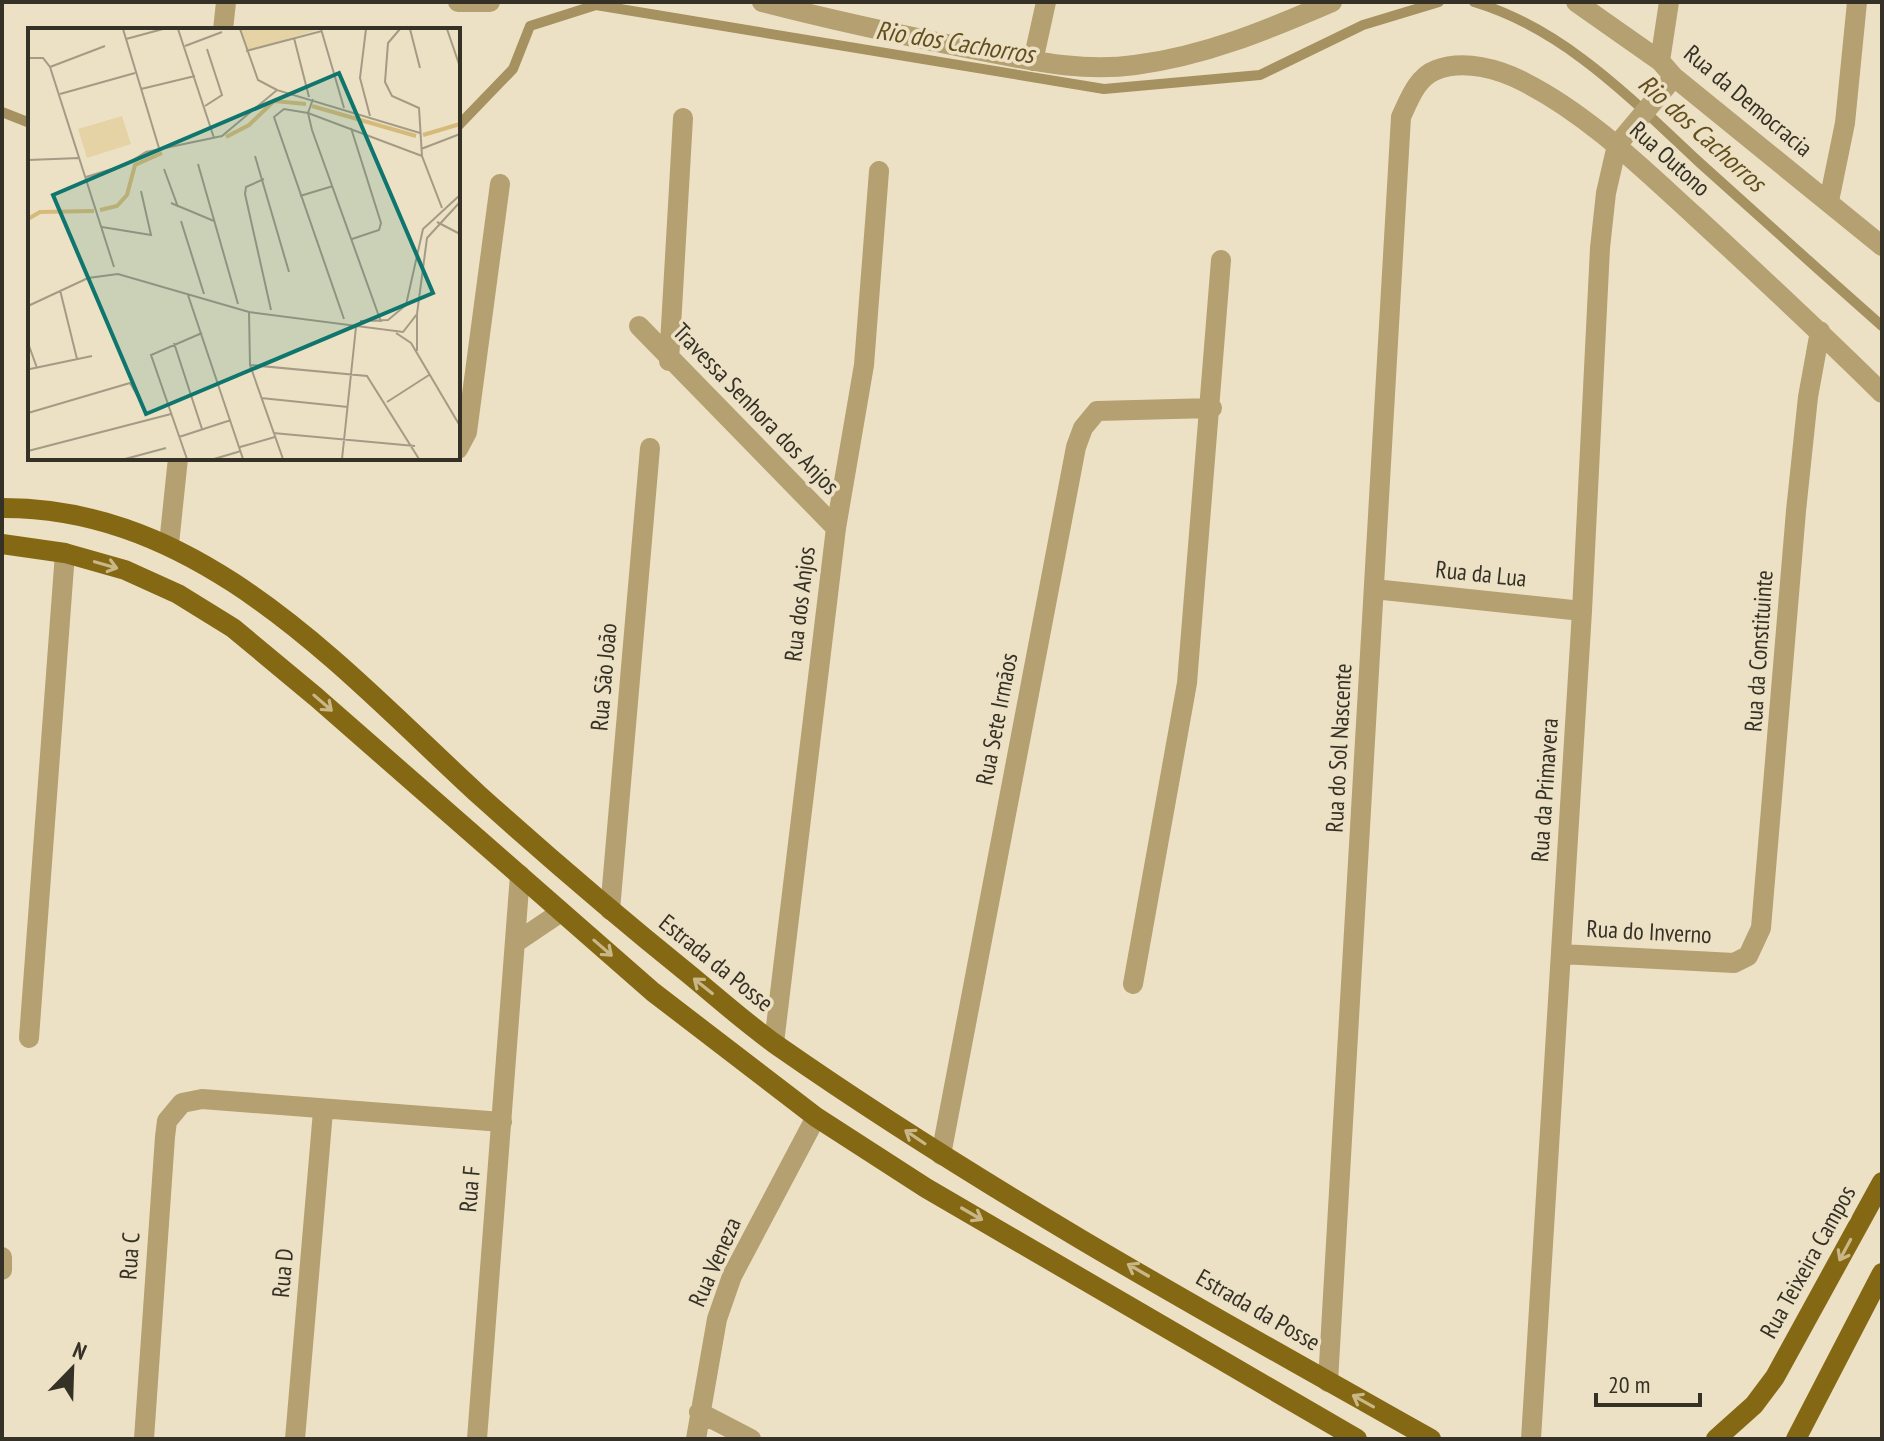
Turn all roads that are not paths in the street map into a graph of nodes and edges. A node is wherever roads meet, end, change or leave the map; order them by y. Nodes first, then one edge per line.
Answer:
1 (226, 2) edge
2 (458, 2) edge
3 (490, 2) edge
4 (762, 2) edge
5 (1046, 2) edge
6 (1332, 2) edge
7 (1576, 2) edge
8 (1669, 2) edge
9 (1857, 2) edge
10 (223, 28) edge
11 (1033, 61) junction
12 (1660, 61) junction
13 (1674, 77) junction
14 (1401, 117) joint
15 (683, 118) dead end
16 (1623, 138) junction
17 (879, 171) dead end
18 (500, 184) dead end
19 (1829, 201) junction
20 (1882, 246) edge
21 (1221, 260) dead end
22 (639, 326) dead end
23 (1820, 331) junction
24 (669, 361) junction
25 (1882, 393) edge
26 (1212, 408) junction
27 (460, 445) edge
28 (650, 448) dead end
29 (178, 460) edge
30 (2, 508) edge
31 (836, 528) junction
32 (2, 544) edge
33 (169, 544) junction
34 (65, 553) junction
35 (1374, 589) junction
36 (1582, 611) junction
37 (520, 875) junction
38 (610, 910) junction
39 (561, 912) junction
40 (515, 943) junction
41 (1561, 954) junction
42 (1734, 963) joint
43 (1133, 984) dead end
44 (29, 1038) dead end
45 (774, 1043) junction
46 (323, 1111) junction
47 (816, 1117) junction
48 (502, 1122) junction
49 (941, 1155) junction
50 (1882, 1182) edge
51 (2, 1257) edge
52 (2, 1270) edge
53 (1882, 1273) edge
54 (1328, 1382) junction
55 (699, 1412) junction
56 (144, 1439) edge
57 (295, 1439) edge
58 (477, 1439) edge
59 (696, 1439) edge
60 (751, 1439) edge
61 (1357, 1439) edge
62 (1431, 1439) edge
63 (1531, 1439) edge
64 (1716, 1439) edge
65 (1796, 1439) edge

1 - 10 street
2 - 3 street
4 - 11 street
5 - 11 street
6 - 11 street
7 - 12 street, Rua da Democracia
8 - 12 street
9 - 19 street
12 - 13 street, Rua da Democracia
13 - 16 street
13 - 19 street, Rua da Democracia
14 - 16 street, Rua Outono
14 - 35 street, Rua do Sol Nascente
15 - 24 street
16 - 23 street, Rua Outono
16 - 36 street, Rua da Primavera
17 - 31 street, Rua dos Anjos
18 - 27 street
19 - 20 street, Rua da Democracia
21 - 26 street
22 - 24 street, Travessa Senhora dos Anjos
23 - 25 street, Rua Outono
23 - 42 street, Rua da Constituinte
24 - 31 street, Travessa Senhora dos Anjos
26 - 43 street
26 - 49 street, Rua Sete Irmãos
28 - 38 street, Rua São João
29 - 33 street
30 - 33 main road, Estrada da Posse
31 - 45 street, Rua dos Anjos
32 - 34 main road
33 - 38 main road, Estrada da Posse
34 -> 37 main road
34 - 44 street
35 - 36 street, Rua da Lua
35 - 54 street, Rua do Sol Nascente
36 - 41 street, Rua da Primavera
37 - 39 main road
37 - 40 street, Rua F
45 -> 38 main road, Estrada da Posse
39 - 40 street
39 -> 47 main road
40 - 48 street, Rua F
41 - 42 street, Rua do Inverno
41 - 63 street, Rua da Primavera
49 -> 45 main road, Estrada da Posse
46 - 48 street
46 - 56 street, Rua C
46 - 57 street, Rua D
47 - 55 street, Rua Veneza
47 -> 61 main road
48 - 58 street, Rua F
54 -> 49 main road, Estrada da Posse
50 -> 64 main road, Rua Teixeira Campos
51 - 52 street
53 - 65 main road
62 -> 54 main road, Estrada da Posse
55 - 59 street, Rua Veneza
55 - 60 street

